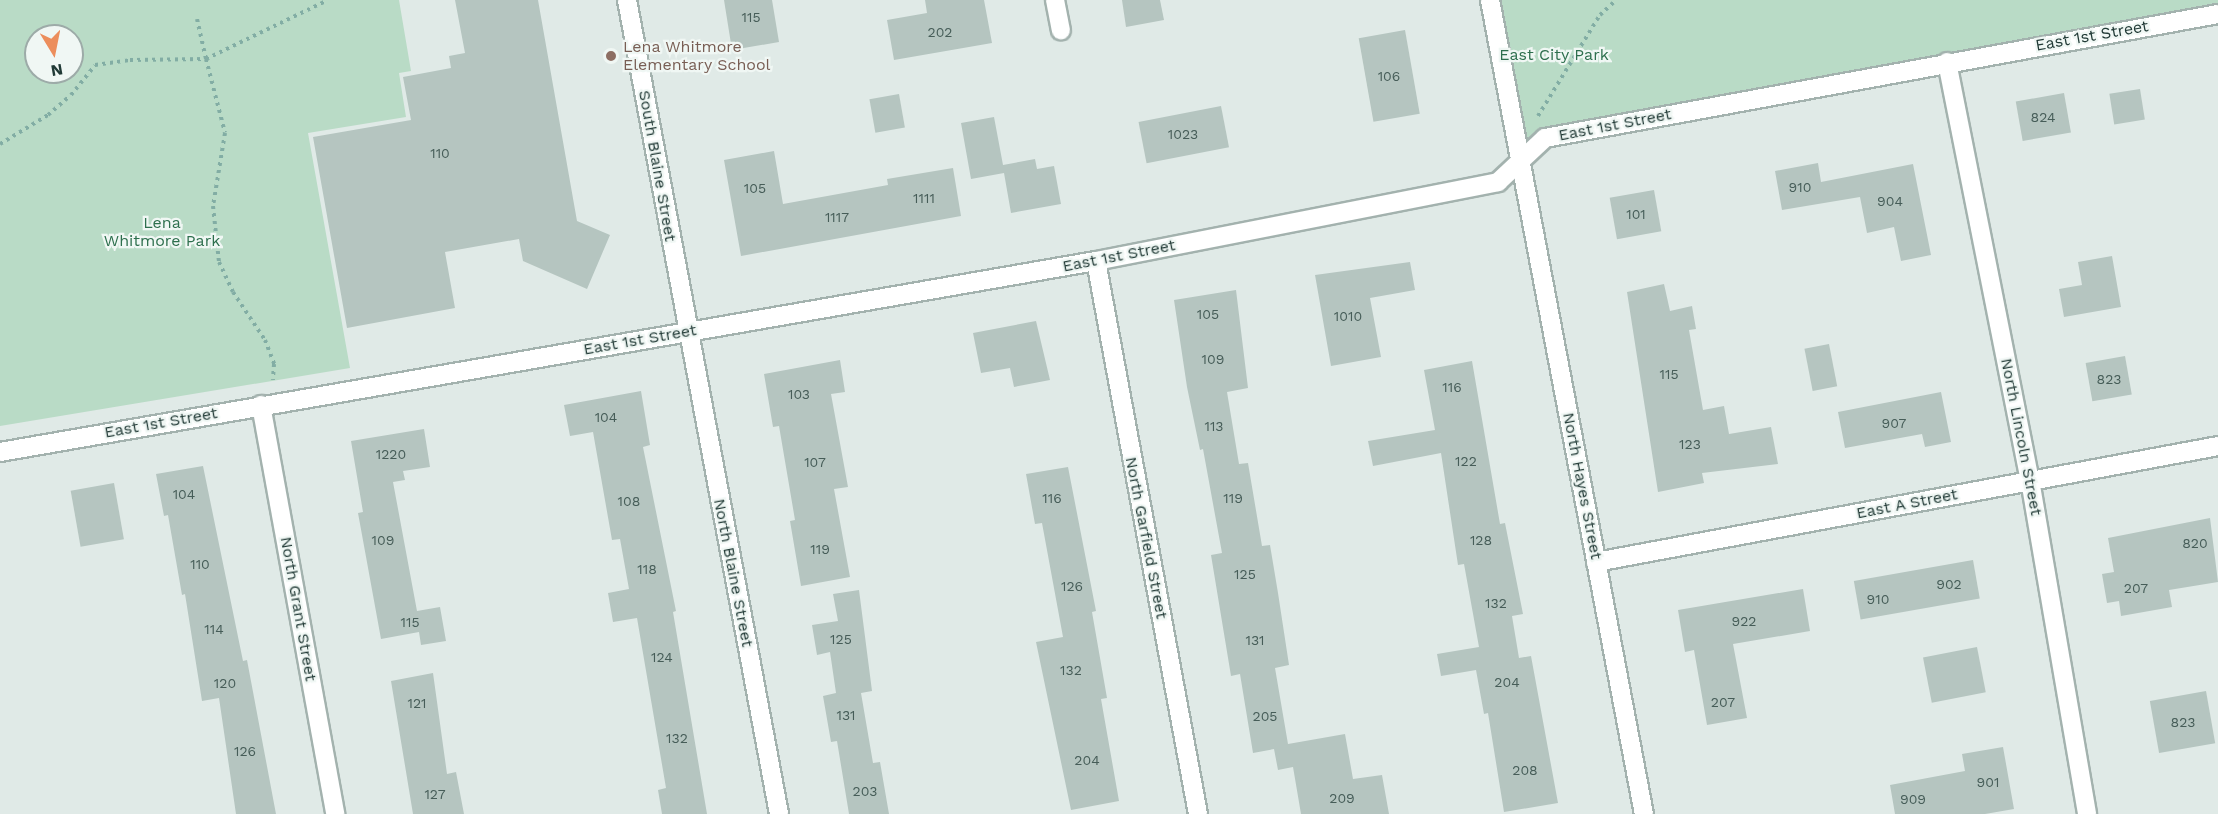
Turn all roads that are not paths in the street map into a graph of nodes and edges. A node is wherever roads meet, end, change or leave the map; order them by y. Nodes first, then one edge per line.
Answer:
1 (627, 0) edge
2 (1055, 0) edge
3 (1490, 0) edge
4 (2218, 14) edge
5 (1061, 30) dead end
6 (1947, 62) junction
7 (1520, 158) junction
8 (1096, 261) junction
9 (687, 332) junction
10 (261, 405) junction
11 (2218, 446) edge
12 (0, 452) edge
13 (2030, 480) junction
14 (1596, 562) junction
15 (335, 814) edge
16 (779, 814) edge
17 (1198, 814) edge
18 (1644, 814) edge
19 (2087, 814) edge

1 - 9 street, South Blaine Street
2 - 5 street
3 - 7 street, North Hayes Street
4 - 6 street, East 1st Street
6 - 7 street, East 1st Street
6 - 13 street, North Lincoln Street
7 - 8 street, East 1st Street
7 - 14 street, North Hayes Street
8 - 9 street, East 1st Street
8 - 17 street, North Garfield Street
9 - 10 street, East 1st Street
9 - 16 street, North Blaine Street
10 - 12 street, East 1st Street
10 - 15 street, North Grant Street
11 - 13 street, East A Street
13 - 14 street, East A Street
13 - 19 street, North Lincoln Street
14 - 18 street, North Hayes Street

